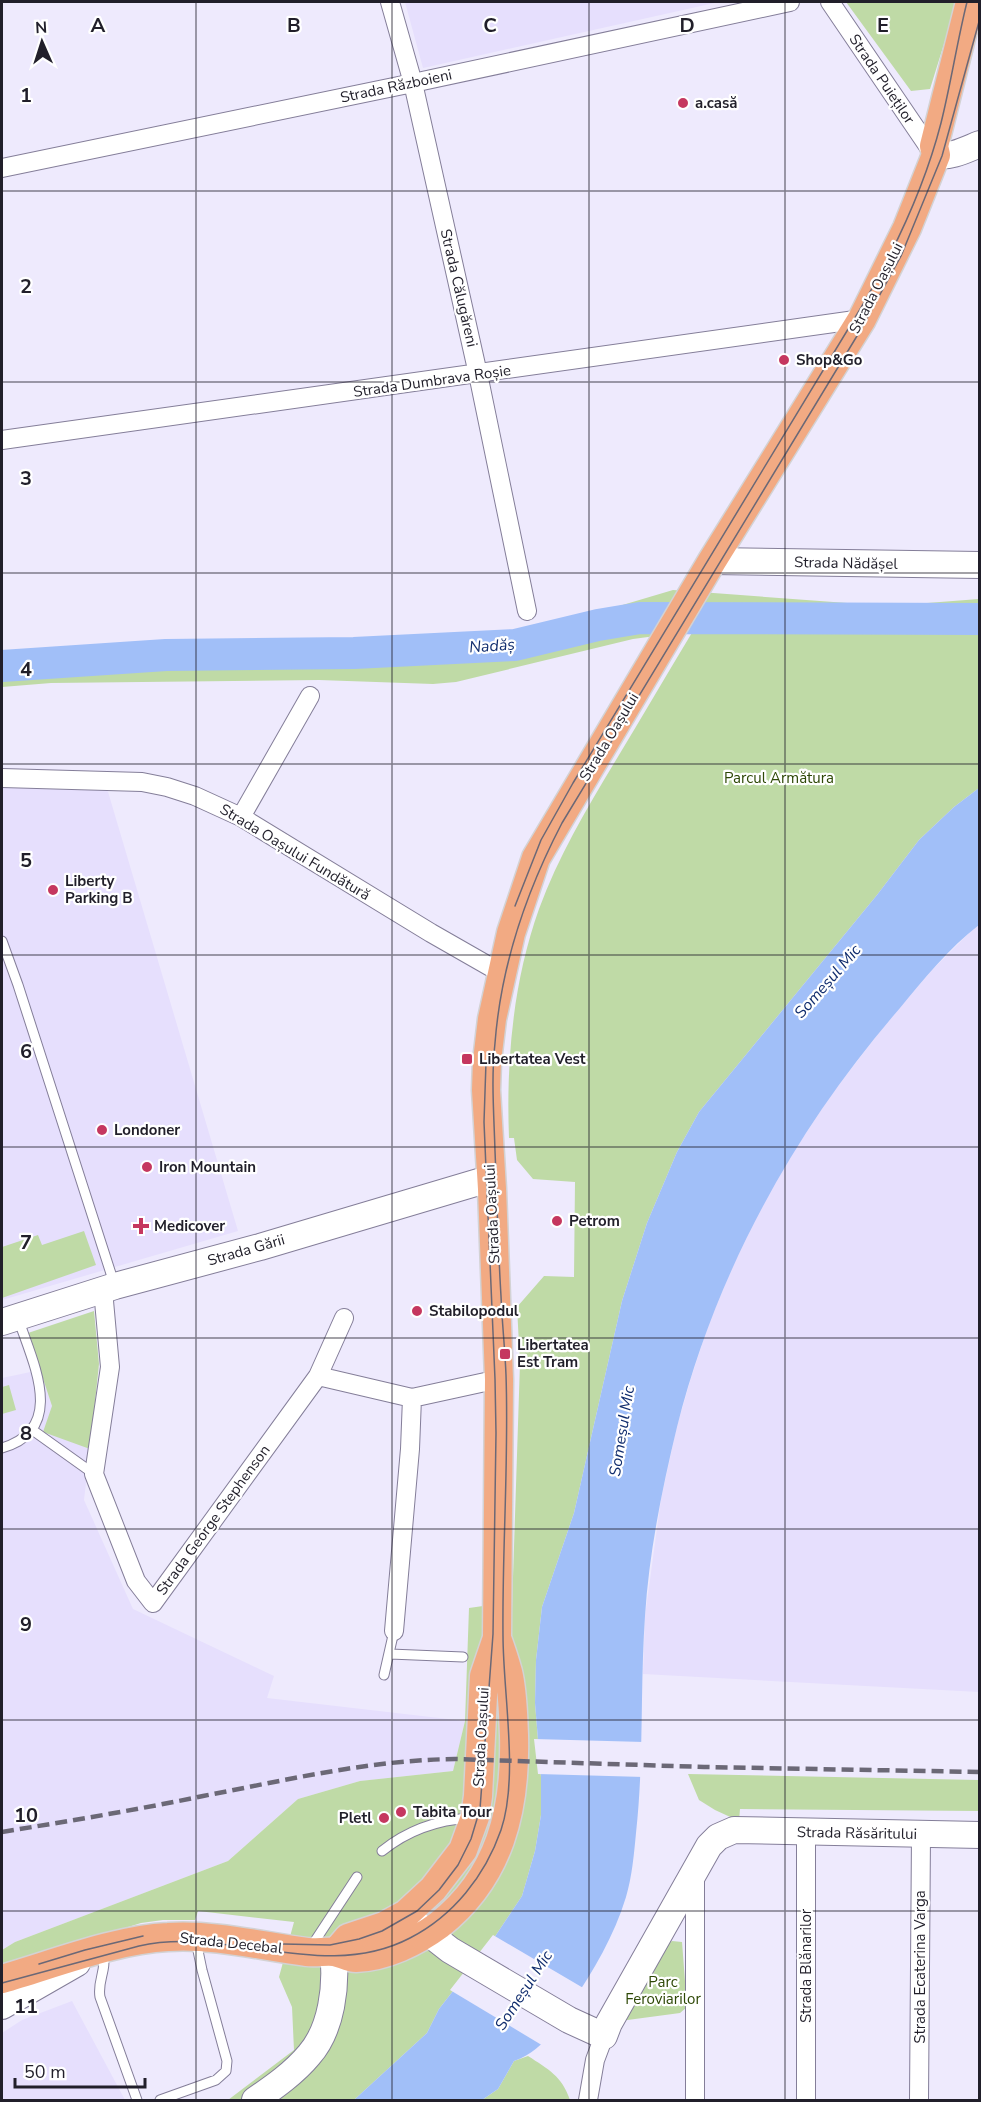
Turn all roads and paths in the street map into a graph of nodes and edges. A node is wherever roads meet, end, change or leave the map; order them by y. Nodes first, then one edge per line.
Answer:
1 (390, 2) edge
2 (790, 2) edge
3 (830, 2) edge
4 (970, 2) edge
5 (980, 39) edge
6 (413, 83) junction
7 (980, 144) edge
8 (936, 155) junction
9 (2, 168) edge
10 (862, 319) junction
11 (478, 374) junction
12 (2, 440) edge
13 (980, 565) edge
14 (707, 569) junction
15 (527, 611) dead end
16 (310, 696) dead end
17 (2, 778) edge
18 (242, 817) junction
19 (2, 940) edge
20 (501, 973) junction
21 (487, 1179) junction
22 (109, 1288) junction
23 (344, 1318) dead end
24 (10, 1320) edge
25 (318, 1376) junction
26 (500, 1378) junction
27 (412, 1398) junction
28 (31, 1430) junction
29 (2, 1448) edge
30 (94, 1474) junction
31 (394, 1631) joint
32 (498, 1638) junction
33 (390, 1654) junction
34 (463, 1657) dead end
35 (384, 1675) dead end
36 (475, 1817) junction
37 (806, 1831) junction
38 (921, 1834) junction
39 (980, 1835) edge
40 (382, 1851) dead end
41 (695, 1870) junction
42 (357, 1877) dead end
43 (406, 1914) junction
44 (664, 1926) junction
45 (695, 1931) junction
46 (428, 1934) junction
47 (195, 1936) junction
48 (102, 1950) junction
49 (327, 1952) junction
50 (2, 1979) edge
51 (2, 2006) edge
52 (603, 2036) junction
53 (137, 2100) edge
54 (160, 2100) edge
55 (255, 2100) edge
56 (588, 2100) edge
57 (695, 2100) edge
58 (806, 2100) edge
59 (919, 2100) edge

1 - 6 street, Strada Călugăreni
2 - 6 street, Strada Războieni
3 - 8 street, Strada Puieților
4 - 8 main road, Strada Oașului
5 - 8 main road, Strada Oașului
6 - 9 street, Strada Războieni
6 - 11 street, Strada Călugăreni
7 - 8 street
8 - 10 main road, Strada Oașului
10 - 11 street, Strada Dumbrava Roșie
10 - 14 main road, Strada Oașului
11 - 12 street, Strada Dumbrava Roșie
11 - 15 street, Strada Călugăreni
13 - 14 street, Strada Nădășel
14 - 20 main road, Strada Oașului
16 - 18 street
17 - 18 street, Strada Oașului Fundătură
18 - 20 street, Strada Oașului Fundătură
19 - 22 lane
20 - 21 main road, Strada Oașului
21 - 22 street, Strada Gării
21 - 26 main road, Strada Oașului
22 - 24 street, Strada Gării
22 - 30 street, Strada George Stephenson
23 - 25 street, Strada George Stephenson
24 - 28 lane
25 - 27 street
25 - 30 street, Strada George Stephenson
26 - 27 street
26 - 32 main road, Strada Oașului
27 - 31 street
28 - 29 lane
28 - 30 lane
31 - 33 lane
32 - 36 main road, Strada Oașului
32 - 46 main road, Strada Oașului
33 - 34 lane
33 - 35 lane
36 - 40 lane
36 - 43 main road, Strada Oașului
37 - 38 street, Strada Răsăritului
37 - 41 street, Strada Răsăritului
37 - 58 street, Strada Blănarilor
38 - 39 street, Strada Răsăritului
38 - 59 street, Strada Ecaterina Varga
41 - 44 street
41 - 45 street
42 - 49 lane
43 - 46 street
43 - 49 main road, Strada Oașului
44 - 45 street
44 - 52 street
45 - 57 street
46 - 49 main road, Strada Oașului
46 - 52 street
47 - 48 main road, Strada Decebal
47 - 49 main road, Strada Decebal
47 - 54 lane
48 - 50 main road
48 - 51 street, Strada Decebal
48 - 53 lane
49 - 55 street
52 - 56 street

